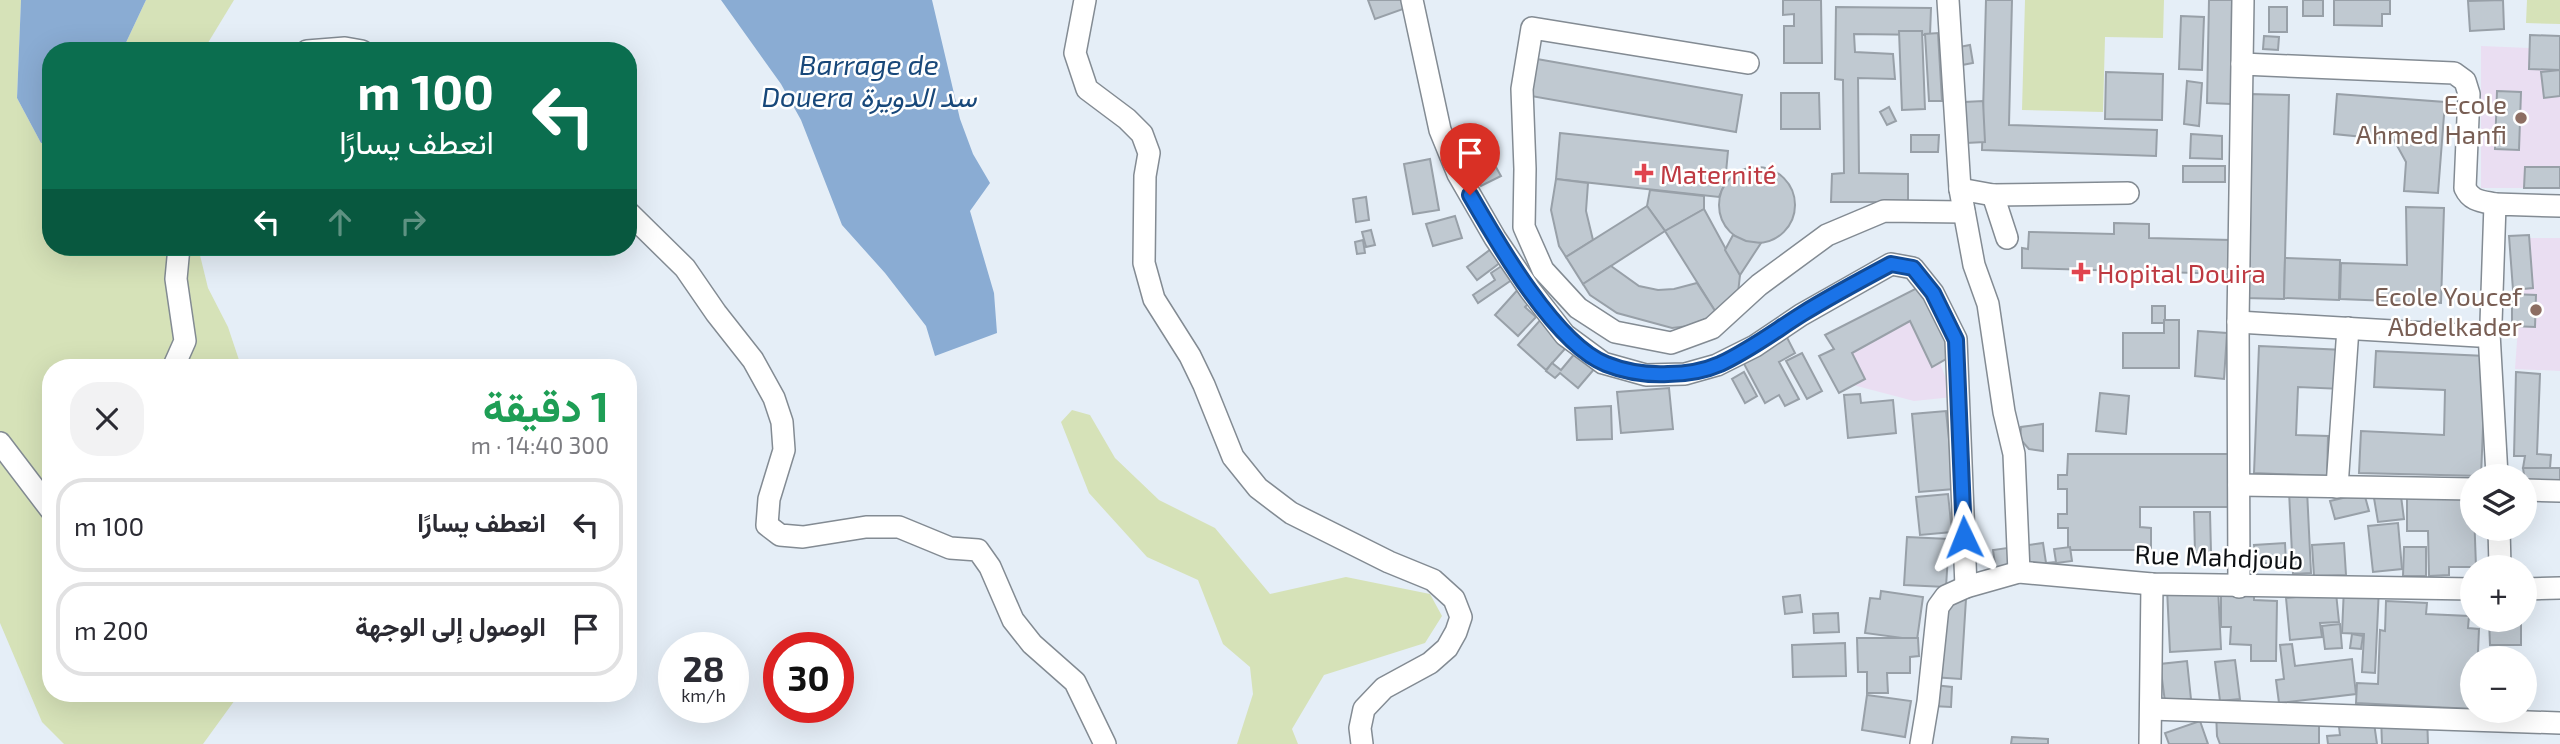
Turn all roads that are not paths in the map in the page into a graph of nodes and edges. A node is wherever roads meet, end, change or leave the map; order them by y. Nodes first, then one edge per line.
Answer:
1 (1085, 0) edge
2 (1412, 0) edge
3 (1948, 0) edge
4 (2243, 0) edge
5 (1748, 63) dead end
6 (2242, 64) junction
7 (1960, 189) junction
8 (2128, 193) dead end
9 (1993, 195) junction
10 (2495, 204) junction
11 (2560, 206) edge
12 (1964, 212) junction
13 (637, 221) edge
14 (2007, 238) dead end
15 (178, 256) edge
16 (2238, 322) junction
17 (2348, 328) junction
18 (2488, 333) junction
19 (177, 359) edge
20 (0, 443) edge
21 (2496, 464) edge
22 (2239, 485) junction
23 (2337, 487) junction
24 (2460, 489) edge
25 (2537, 490) edge
26 (2560, 491) edge
27 (42, 498) edge
28 (2019, 572) junction
29 (2152, 584) junction
30 (2239, 586) junction
31 (1966, 587) junction
32 (2460, 589) edge
33 (2537, 589) edge
34 (2560, 589) edge
35 (2151, 709) junction
36 (2560, 723) edge
37 (1105, 744) edge
38 (1363, 744) edge
39 (1921, 744) edge
40 (2150, 744) edge

1 - 38 street
2 - 31 street
3 - 7 street
4 - 6 street
5 - 12 street
6 - 10 street
6 - 16 street
7 - 9 street
7 - 12 street
8 - 9 street
9 - 14 street
10 - 11 street
10 - 18 street
12 - 28 street
13 - 37 street
15 - 19 street
16 - 17 street
16 - 22 street
17 - 18 street
17 - 23 street
18 - 21 street
20 - 27 street
22 - 23 street
22 - 30 street
23 - 24 street
25 - 26 street
28 - 29 street, Rue Mahdjoub
28 - 31 street, Rue Mahdjoub
29 - 30 street, Rue Mahdjoub
29 - 35 street
30 - 32 street, Rue Mahdjoub
31 - 39 street, Rue Mahdjoub
33 - 34 street
35 - 36 street
35 - 40 street

